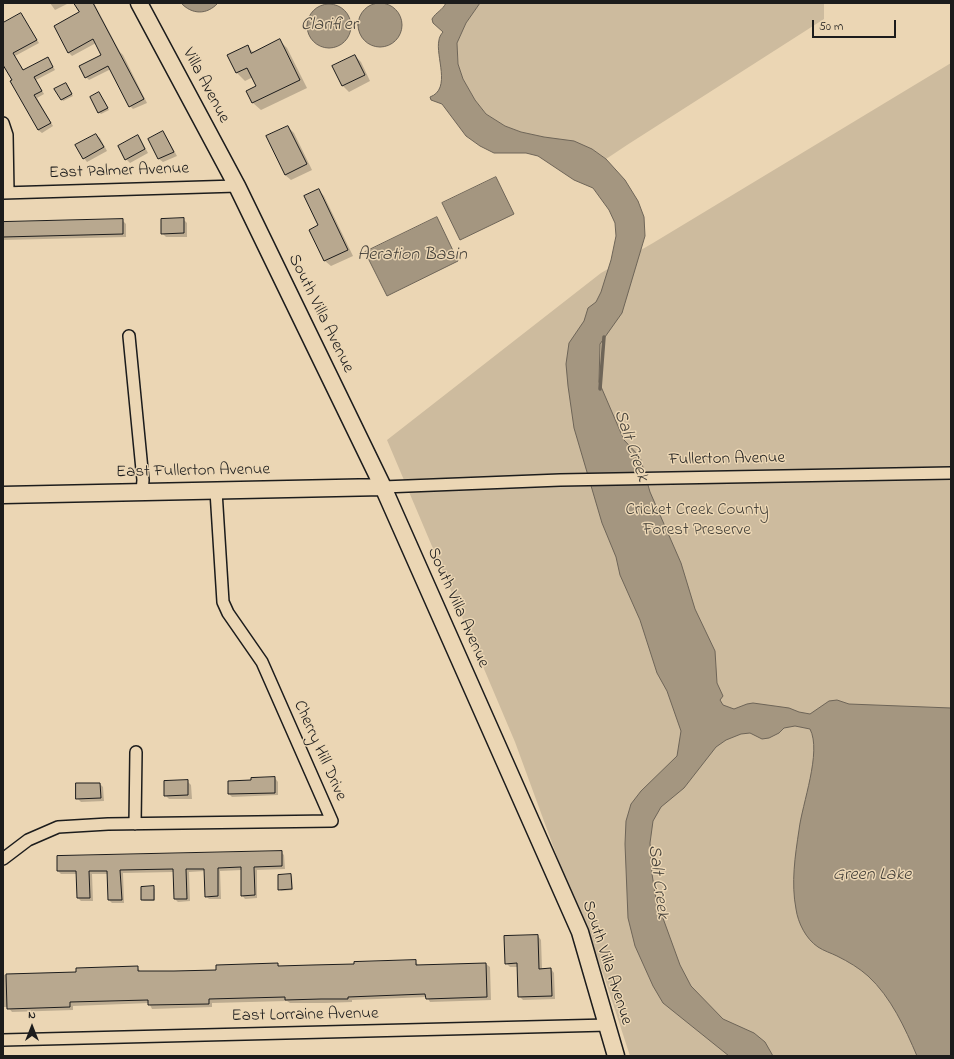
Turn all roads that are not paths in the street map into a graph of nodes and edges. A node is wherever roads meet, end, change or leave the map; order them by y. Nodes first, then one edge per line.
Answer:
1 (139, 3) edge
2 (3, 123) edge
3 (237, 186) junction
4 (5, 193) edge
5 (129, 336) dead end
6 (951, 473) edge
7 (383, 487) junction
8 (216, 491) junction
9 (142, 492) junction
10 (3, 495) edge
11 (136, 752) dead end
12 (135, 824) junction
13 (3, 860) edge
14 (608, 1026) junction
15 (3, 1040) edge
16 (616, 1056) edge

1 - 3 main road, Villa Avenue
2 - 4 street
3 - 4 street, East Palmer Avenue
3 - 7 main road, South Villa Avenue
5 - 9 street
6 - 7 street, Fullerton Avenue
7 - 8 main road, East Fullerton Avenue
7 - 14 main road, South Villa Avenue
8 - 9 main road, East Fullerton Avenue
8 - 12 street, Cherry Hill Drive
9 - 10 main road, East Fullerton Avenue
11 - 12 street
12 - 13 street, Cherry Hill Drive
14 - 15 street, East Lorraine Avenue
14 - 16 main road, South Villa Avenue

